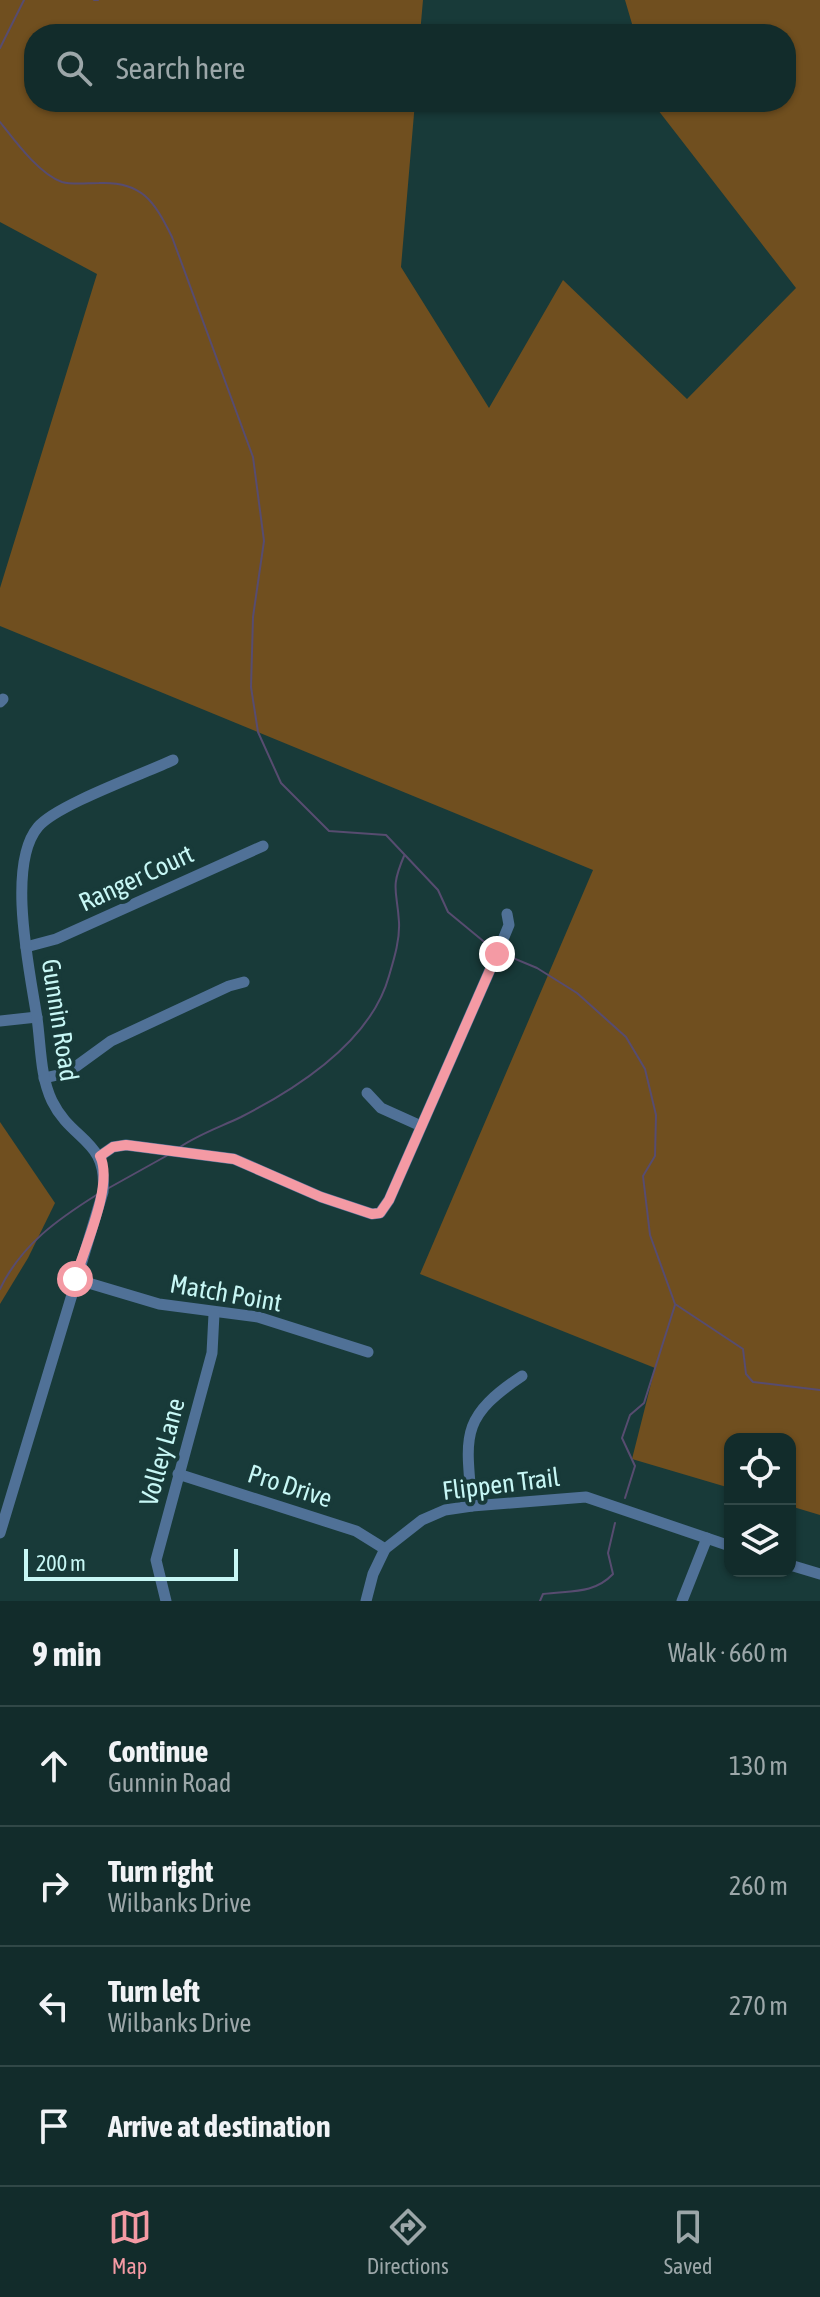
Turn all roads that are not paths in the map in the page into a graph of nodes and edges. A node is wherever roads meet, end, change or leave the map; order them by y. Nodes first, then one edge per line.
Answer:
1 (173, 760) dead end
2 (263, 846) dead end
3 (507, 914) dead end
4 (26, 947) junction
5 (244, 982) dead end
6 (37, 1017) junction
7 (0, 1021) edge
8 (44, 1078) junction
9 (367, 1093) dead end
10 (421, 1126) junction
11 (100, 1156) junction
12 (75, 1279) junction
13 (214, 1314) junction
14 (368, 1352) dead end
15 (522, 1376) dead end
16 (178, 1474) junction
17 (472, 1506) junction
18 (0, 1533) edge
19 (707, 1538) junction
20 (724, 1544) edge
21 (385, 1549) junction
22 (796, 1567) edge
23 (820, 1574) edge
24 (166, 1601) edge
25 (366, 1601) edge
26 (682, 1601) edge

1 - 4 street, Gunnin Road
2 - 4 street, Ranger Court
3 - 10 street
4 - 6 street, Gunnin Road
5 - 8 street
6 - 7 street
6 - 8 street, Gunnin Road
8 - 11 street, Gunnin Road
9 - 10 street
10 - 11 street
11 - 12 street
12 - 13 street, Match Point
12 - 18 street
13 - 14 street, Match Point
13 - 16 street, Volley Lane
15 - 17 street
16 - 21 street, Pro Drive
16 - 24 street, Volley Lane
17 - 19 street, Flippen Trail
17 - 21 street, Flippen Trail
19 - 20 street, Flippen Trail
19 - 26 street
21 - 25 street, Flippen Trail
22 - 23 street

